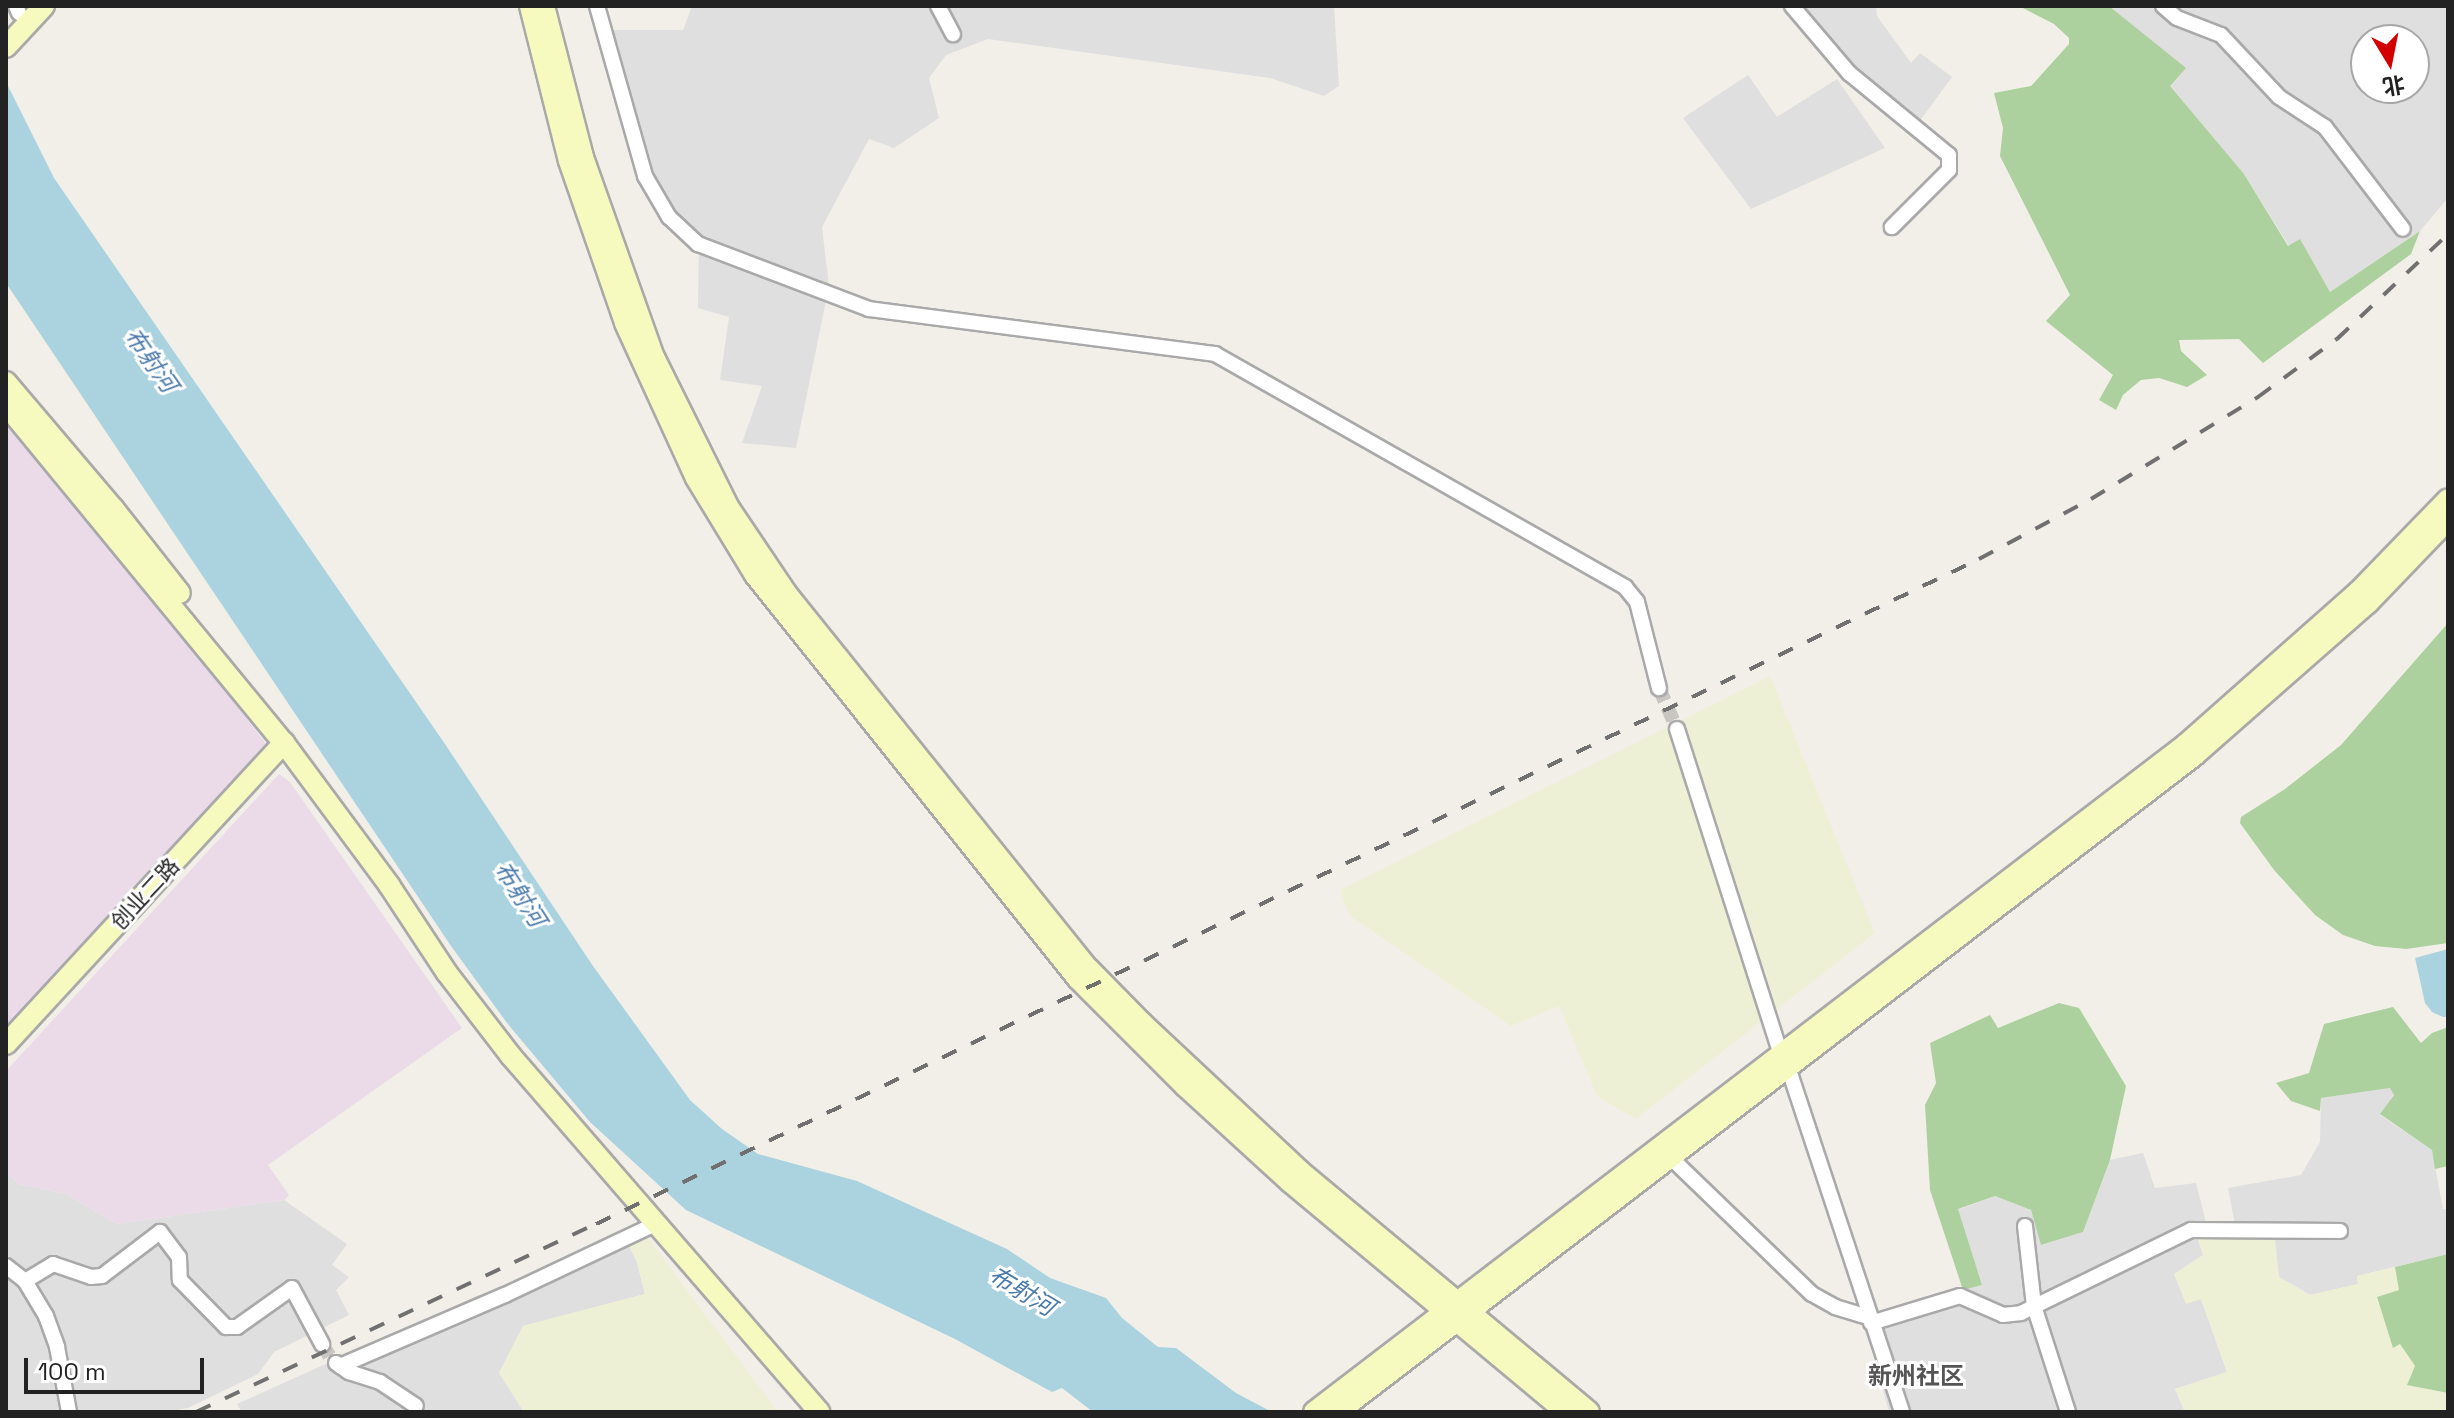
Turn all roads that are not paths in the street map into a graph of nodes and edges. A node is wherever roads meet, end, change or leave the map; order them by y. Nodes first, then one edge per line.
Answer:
1 (44, 6) edge
2 (530, 6) edge
3 (544, 6) edge
4 (597, 6) edge
5 (938, 6) edge
6 (1792, 6) edge
7 (2163, 6) edge
8 (953, 34) dead end
9 (6, 47) edge
10 (1892, 227) dead end
11 (2403, 229) dead end
12 (6, 382) edge
13 (6, 405) edge
14 (2448, 499) edge
15 (2448, 520) edge
16 (1659, 688) tunnel mouth
17 (1677, 729) tunnel mouth
18 (284, 743) junction
19 (6, 1044) edge
20 (1784, 1060) junction
21 (1670, 1157) junction
22 (657, 1223) junction
23 (2025, 1226) dead end
24 (2340, 1231) dead end
25 (6, 1266) edge
26 (25, 1281) junction
27 (2034, 1306) junction
28 (1457, 1312) junction
29 (1871, 1320) junction
30 (322, 1344) tunnel mouth
31 (416, 1406) dead end
32 (1326, 1409) edge
33 (69, 1412) edge
34 (819, 1412) edge
35 (1566, 1412) edge
36 (1589, 1412) edge
37 (1902, 1412) edge
38 (2068, 1412) edge

1 - 9 main road
2 - 28 main road
3 - 28 main road
4 - 16 street
5 - 8 street
6 - 10 street
7 - 11 street
12 - 18 main road
13 - 18 main road
14 - 20 main road
15 - 20 main road
17 - 20 street
18 - 19 main road, 创业二路
18 - 22 main road
20 - 21 main road
20 - 28 main road
20 - 29 street
21 - 28 main road
21 - 29 street
22 - 31 street
22 - 34 main road
23 - 27 street
24 - 27 street
25 - 26 street
26 - 30 street
26 - 33 street
27 - 29 street
27 - 38 street
28 - 32 main road
28 - 35 main road
28 - 36 main road
29 - 37 street

